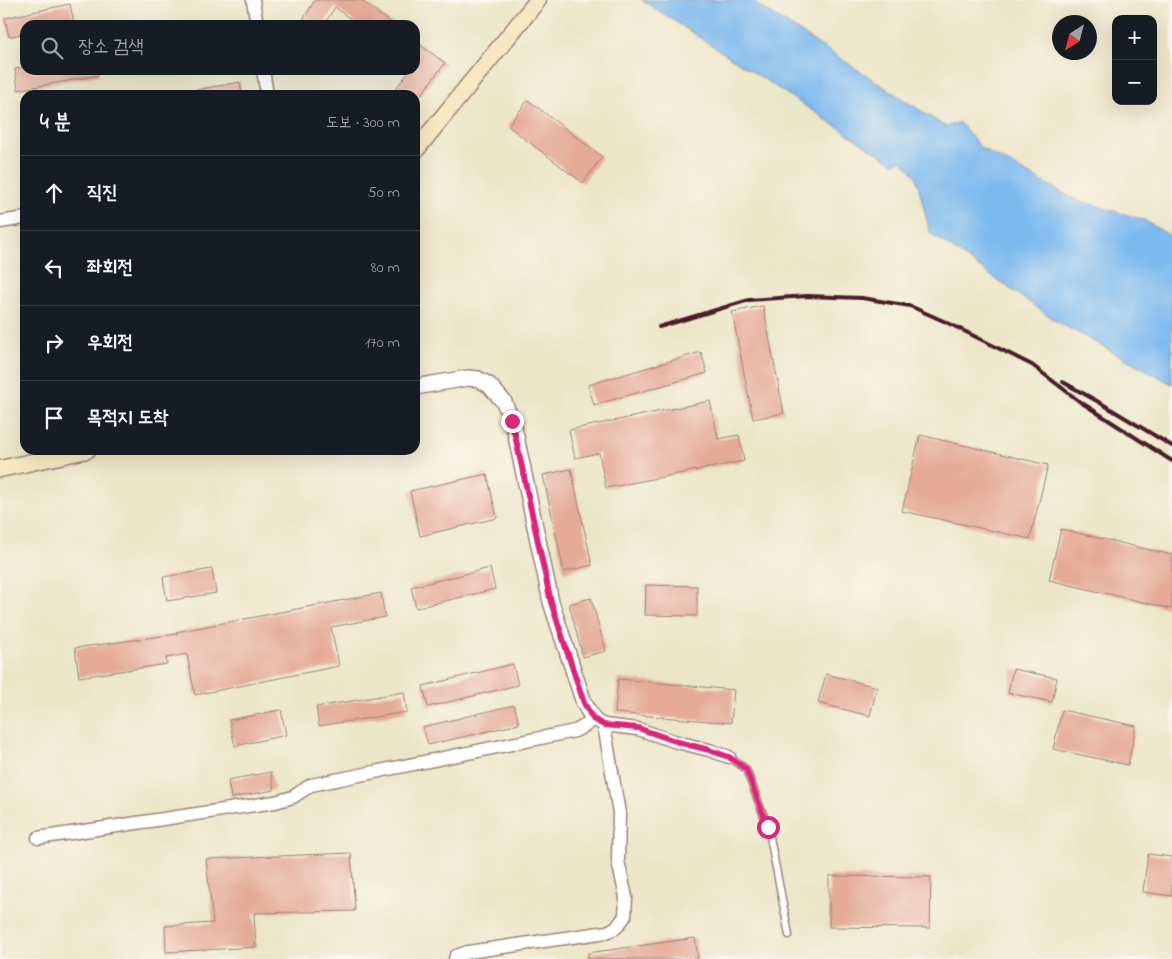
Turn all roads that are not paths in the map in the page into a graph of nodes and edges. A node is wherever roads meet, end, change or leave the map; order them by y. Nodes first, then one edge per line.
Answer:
1 (253, 0) edge
2 (538, 0) edge
3 (256, 20) edge
4 (264, 75) edge
5 (266, 90) edge
6 (420, 143) edge
7 (20, 219) edge
8 (0, 222) edge
9 (420, 386) edge
10 (63, 455) edge
11 (0, 468) edge
12 (598, 722) junction
13 (729, 757) joint
14 (38, 838) dead end
15 (789, 935) dead end
16 (455, 959) edge

1 - 3 street
2 - 6 main road
4 - 5 street
7 - 8 street
9 - 12 street
10 - 11 main road
12 - 13 street
12 - 14 street
12 - 16 street
13 - 15 lane

